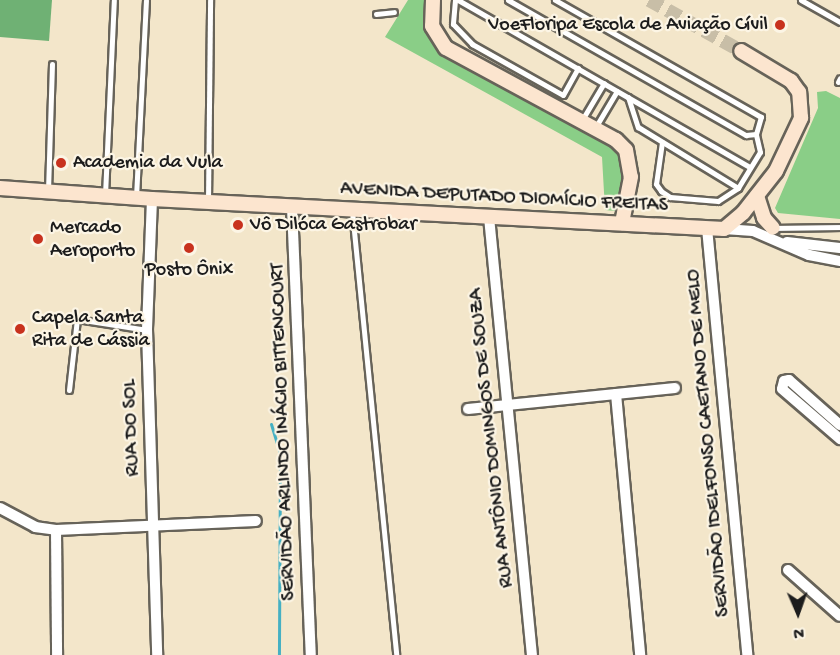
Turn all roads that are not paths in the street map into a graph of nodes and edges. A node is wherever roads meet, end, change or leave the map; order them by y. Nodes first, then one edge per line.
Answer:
1 (114, 0) edge
2 (146, 0) edge
3 (210, 0) edge
4 (433, 0) edge
5 (456, 0) edge
6 (508, 0) edge
7 (555, 0) edge
8 (801, 0) edge
9 (394, 12) dead end
10 (376, 14) dead end
11 (840, 22) edge
12 (741, 51) tunnel mouth
13 (52, 64) dead end
14 (578, 68) junction
15 (604, 83) junction
16 (617, 91) junction
17 (628, 97) junction
18 (582, 121) junction
19 (595, 128) junction
20 (756, 134) junction
21 (662, 142) junction
22 (750, 167) junction
23 (0, 188) edge
24 (738, 188) junction
25 (48, 193) junction
26 (0, 195) edge
27 (757, 196) junction
28 (105, 197) junction
29 (135, 198) junction
30 (152, 200) junction
31 (208, 202) junction
32 (292, 207) junction
33 (352, 209) junction
34 (489, 217) junction
35 (622, 223) junction
36 (840, 227) edge
37 (707, 228) junction
38 (724, 229) junction
39 (774, 234) junction
40 (840, 248) edge
41 (840, 261) edge
42 (147, 330) junction
43 (675, 388) dead end
44 (69, 390) dead end
45 (616, 394) junction
46 (507, 404) junction
47 (468, 409) dead end
48 (840, 425) edge
49 (840, 440) edge
50 (0, 508) edge
51 (256, 521) dead end
52 (153, 526) junction
53 (56, 530) junction
54 (788, 570) dead end
55 (840, 616) edge
56 (57, 655) edge
57 (157, 655) edge
58 (311, 655) edge
59 (396, 655) edge
60 (531, 655) edge
61 (640, 655) edge
62 (747, 655) edge

1 - 28 lane
2 - 29 lane
3 - 31 lane
4 - 18 street
5 - 14 lane
5 - 14 lane
6 - 20 lane
7 - 20 lane
8 - 11 lane
9 - 10 lane
12 - 27 street
13 - 25 lane
14 - 15 lane
15 - 16 lane
15 - 18 lane
16 - 17 lane
16 - 19 lane
17 - 21 lane
17 - 22 lane
18 - 19 street
19 - 35 street
20 - 22 lane
21 - 24 lane
21 - 24 lane
22 - 24 lane
23 - 25 street, AVENIDA DEPUTADO DIOMÍCIO FREITAS
25 - 26 street, AVENIDA DEPUTADO DIOMÍCIO FREITAS
25 - 28 street, AVENIDA DEPUTADO DIOMÍCIO FREITAS
27 - 38 street
27 - 39 street
28 - 29 street, AVENIDA DEPUTADO DIOMÍCIO FREITAS
29 - 30 street, AVENIDA DEPUTADO DIOMÍCIO FREITAS
30 - 31 street, AVENIDA DEPUTADO DIOMÍCIO FREITAS
30 - 42 street, RUA DO SOL
31 - 32 street, AVENIDA DEPUTADO DIOMÍCIO FREITAS
32 - 33 street, AVENIDA DEPUTADO DIOMÍCIO FREITAS
32 - 58 street, SERVIDÃO ARLINDO INÁCIO BITTENCOURT
33 - 34 street, AVENIDA DEPUTADO DIOMÍCIO FREITAS
33 - 59 lane
34 - 35 street, AVENIDA DEPUTADO DIOMÍCIO FREITAS
34 - 46 street, RUA ANTÔNIO DOMINGOS DE SOUZA
35 - 37 street, AVENIDA DEPUTADO DIOMÍCIO FREITAS
36 - 39 lane
37 - 38 street, AVENIDA DEPUTADO DIOMÍCIO FREITAS
37 - 62 street, SERVIDÃO IDELFONSO CAETANO DE MELO
38 - 39 street
39 - 40 street
39 - 41 street
42 - 44 lane
42 - 52 street, RUA DO SOL
43 - 45 street
45 - 46 street
45 - 61 street
46 - 47 street
46 - 60 street, RUA ANTÔNIO DOMINGOS DE SOUZA
48 - 49 street
50 - 53 street
51 - 52 street
52 - 53 street
52 - 57 street, RUA DO SOL
53 - 56 street
54 - 55 street

